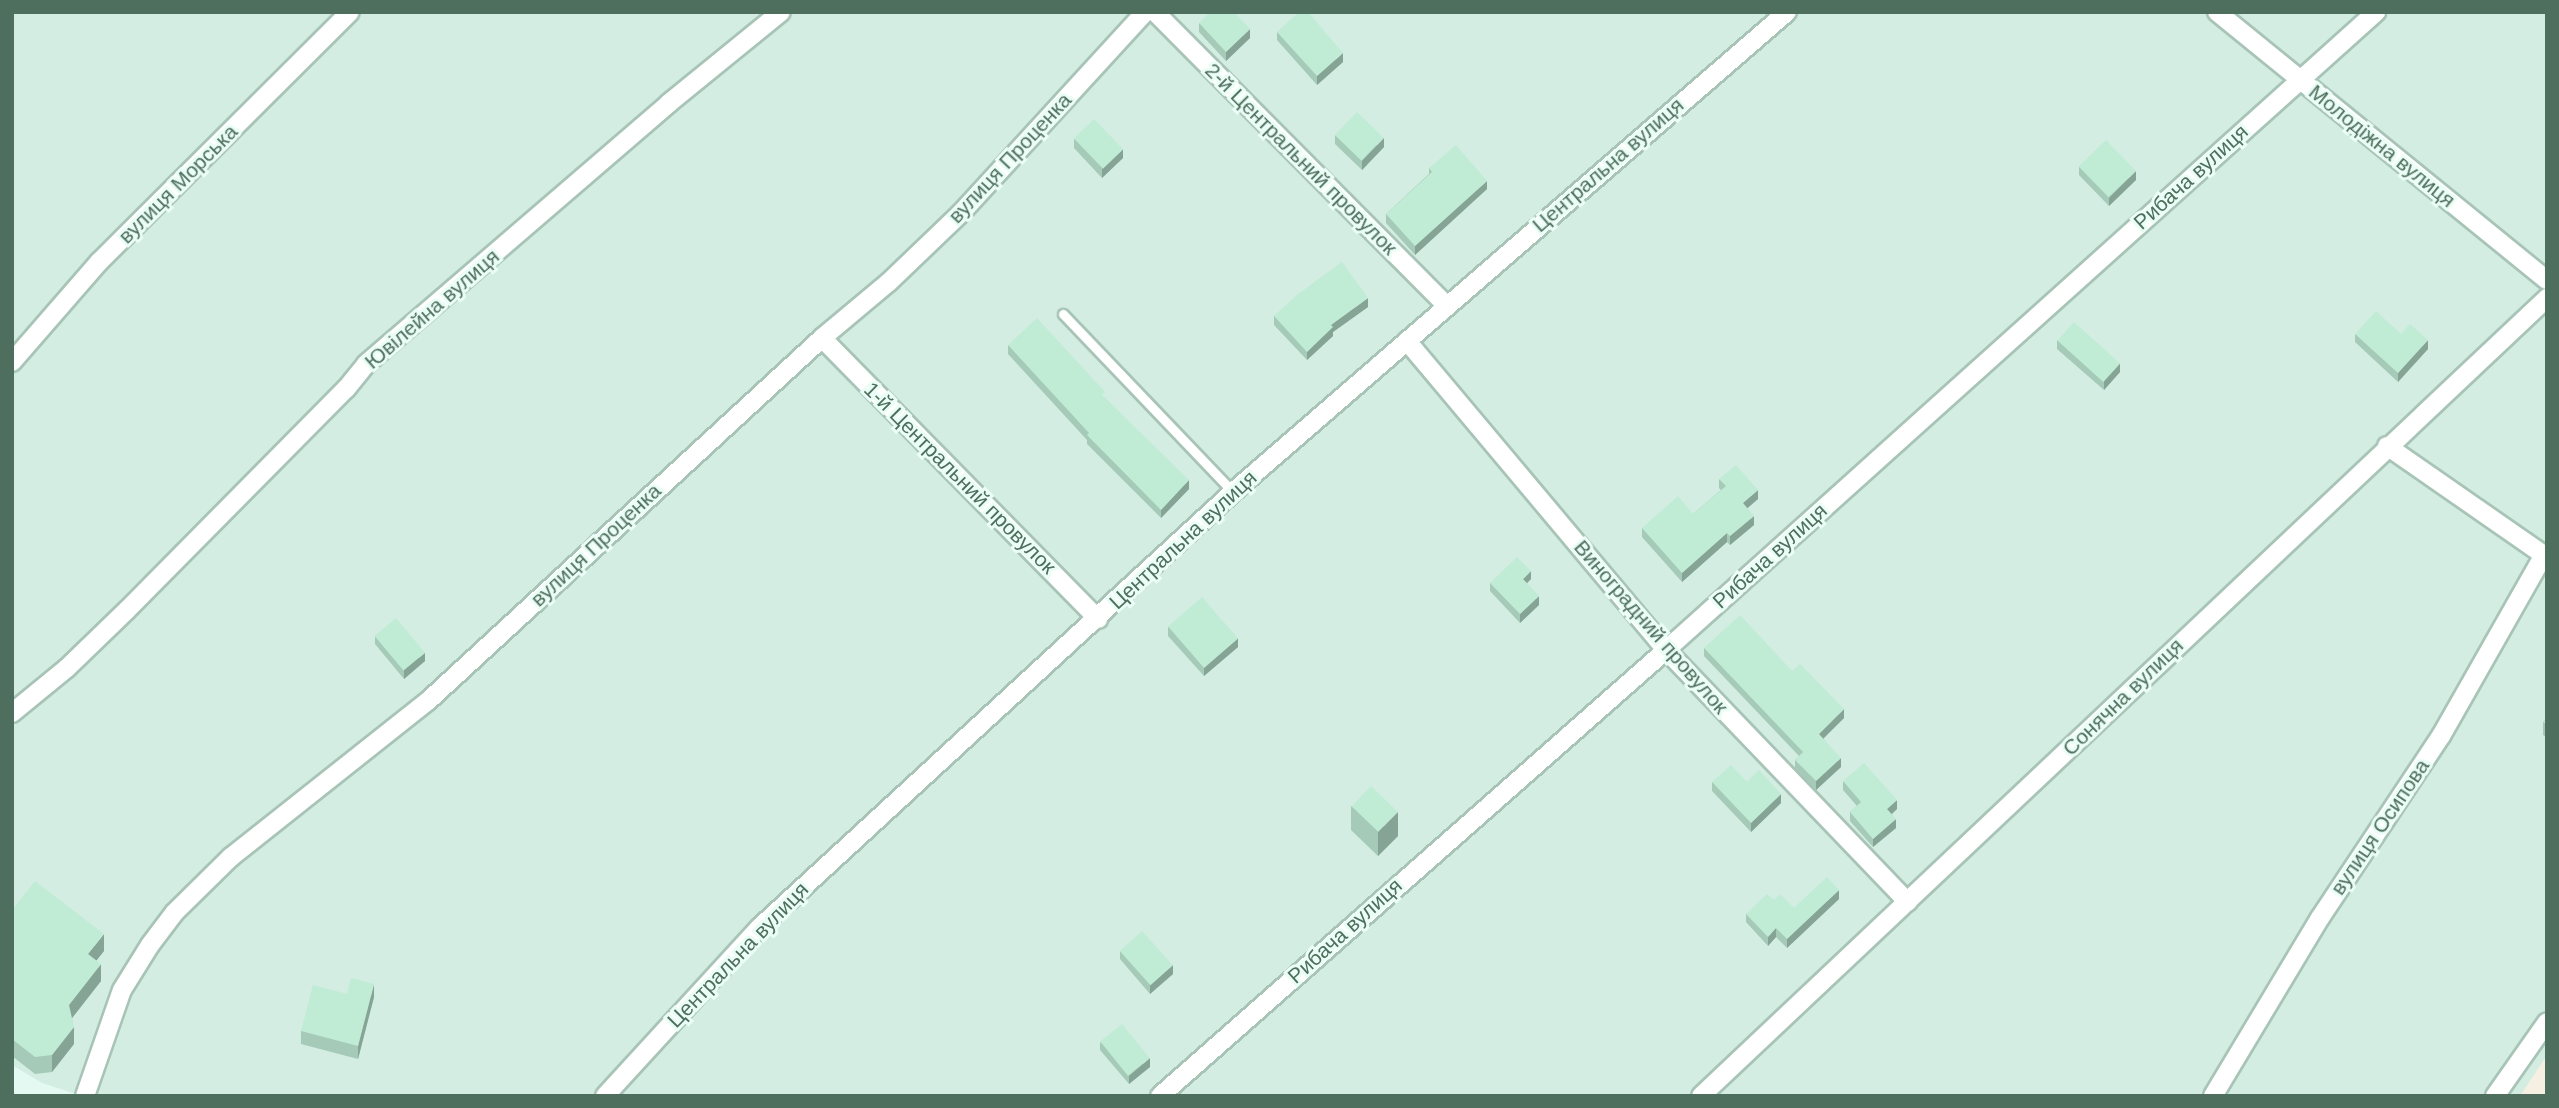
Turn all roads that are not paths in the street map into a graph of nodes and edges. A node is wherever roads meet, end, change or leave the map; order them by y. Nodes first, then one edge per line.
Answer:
1 (350, 12) edge
2 (781, 12) edge
3 (1145, 12) edge
4 (1155, 12) edge
5 (1787, 12) edge
6 (2217, 12) edge
7 (2376, 12) edge
8 (2300, 79) junction
9 (2547, 280) edge
10 (2547, 298) edge
11 (1446, 305) junction
12 (1063, 314) dead end
13 (822, 338) junction
14 (1407, 341) junction
15 (12, 362) edge
16 (2387, 446) junction
17 (1233, 492) junction
18 (2545, 556) edge
19 (1098, 619) junction
20 (1666, 650) junction
21 (12, 713) edge
22 (1908, 902) junction
23 (2547, 1021) edge
24 (85, 1096) edge
25 (605, 1096) edge
26 (1160, 1096) edge
27 (1701, 1096) edge
28 (2213, 1096) edge
29 (2495, 1096) edge

1 - 15 street, вулиця Морська
2 - 21 street, Ювілейна вулиця
3 - 13 street, вулиця Проценка
4 - 11 street, 2-й Центральний провулок
5 - 11 street, Центральна вулиця
6 - 8 street, Молодіжна вулиця
7 - 8 street, Рибача вулиця
8 - 9 street, Молодіжна вулиця
8 - 20 street, Рибача вулиця
10 - 16 street, Сонячна вулиця
11 - 14 street, Центральна вулиця
12 - 17 lane
13 - 19 street, 1-й Центральний провулок
13 - 24 street, вулиця Проценка
14 - 17 street, Центральна вулиця
14 - 20 street, Виноградний провулок
16 - 18 street
16 - 22 street, Сонячна вулиця
17 - 19 street, Центральна вулиця
18 - 28 street, вулиця Осипова
19 - 25 street, Центральна вулиця
20 - 22 street, Виноградний провулок
20 - 26 street, Рибача вулиця
22 - 27 street, Сонячна вулиця
23 - 29 street

